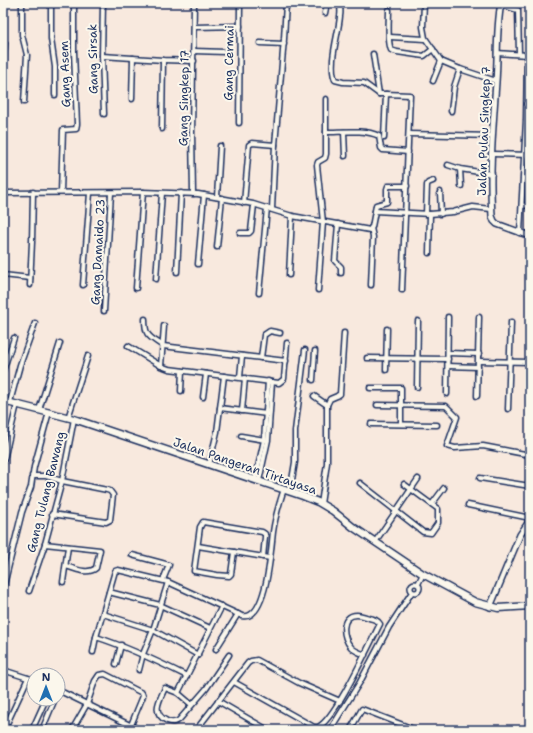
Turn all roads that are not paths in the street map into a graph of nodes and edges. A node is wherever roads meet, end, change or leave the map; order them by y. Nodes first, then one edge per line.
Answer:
1 (22, 3) edge
2 (51, 3) edge
3 (74, 3) edge
4 (104, 3) edge
5 (194, 3) edge
6 (240, 3) edge
7 (286, 3) edge
8 (327, 3) edge
9 (340, 3) edge
10 (424, 3) edge
11 (500, 4) edge
12 (389, 10) dead end
13 (325, 13) dead end
14 (195, 26) junction
15 (240, 26) junction
16 (390, 37) junction
17 (425, 38) junction
18 (5, 43) dead end
19 (260, 43) dead end
20 (284, 44) junction
21 (433, 49) junction
22 (194, 51) junction
23 (225, 52) dead end
24 (497, 53) junction
25 (373, 54) dead end
26 (520, 54) junction
27 (529, 55) edge
28 (102, 56) junction
29 (134, 58) junction
30 (163, 60) junction
31 (194, 61) junction
32 (441, 61) junction
33 (460, 69) junction
34 (3, 78) edge
35 (433, 81) dead end
36 (496, 81) junction
37 (378, 94) junction
38 (386, 94) junction
39 (528, 94) edge
40 (55, 95) dead end
41 (132, 99) dead end
42 (326, 99) dead end
43 (24, 102) dead end
44 (451, 111) dead end
45 (104, 114) dead end
46 (239, 123) dead end
47 (162, 129) dead end
48 (326, 132) junction
49 (344, 132) junction
50 (409, 134) junction
51 (492, 136) junction
52 (384, 138) dead end
53 (275, 145) junction
54 (220, 146) dead end
55 (408, 152) junction
56 (492, 154) junction
57 (525, 155) junction
58 (530, 155) edge
59 (345, 156) dead end
60 (448, 165) dead end
61 (460, 169) junction
62 (492, 174) junction
63 (433, 181) dead end
64 (407, 186) junction
65 (461, 186) dead end
66 (33, 192) junction
67 (62, 192) junction
68 (143, 192) junction
69 (440, 192) dead end
70 (3, 193) edge
71 (90, 193) junction
72 (111, 193) junction
73 (162, 193) junction
74 (181, 193) junction
75 (193, 194) junction
76 (204, 196) junction
77 (217, 197) junction
78 (222, 198) junction
79 (3, 203) edge
80 (244, 203) junction
81 (254, 205) junction
82 (530, 205) edge
83 (522, 206) junction
84 (269, 209) junction
85 (492, 209) junction
86 (375, 211) junction
87 (406, 212) junction
88 (428, 214) junction
89 (441, 214) junction
90 (292, 216) junction
91 (323, 222) junction
92 (338, 224) junction
93 (372, 228) junction
94 (240, 233) dead end
95 (520, 233) junction
96 (530, 236) edge
97 (3, 243) edge
98 (217, 247) dead end
99 (429, 253) dead end
100 (198, 264) dead end
101 (177, 272) dead end
102 (341, 273) dead end
103 (3, 275) edge
104 (289, 275) dead end
105 (30, 278) junction
106 (156, 279) dead end
107 (30, 285) dead end
108 (83, 285) dead end
109 (371, 285) dead end
110 (136, 288) dead end
111 (318, 290) dead end
112 (402, 290) dead end
113 (259, 293) dead end
114 (104, 311) dead end
115 (448, 317) dead end
116 (479, 317) dead end
117 (145, 319) dead end
118 (418, 321) dead end
119 (511, 322) dead end
120 (35, 323) dead end
121 (164, 326) dead end
122 (387, 329) dead end
123 (280, 333) dead end
124 (344, 333) dead end
125 (14, 338) dead end
126 (60, 343) dead end
127 (287, 343) dead end
128 (128, 346) dead end
129 (163, 346) junction
130 (305, 350) dead end
131 (315, 351) dead end
132 (448, 353) junction
133 (479, 354) junction
134 (88, 356) dead end
135 (242, 356) junction
136 (261, 358) junction
137 (367, 358) dead end
138 (386, 358) junction
139 (417, 358) junction
140 (448, 359) junction
141 (479, 360) junction
142 (286, 361) junction
143 (510, 361) junction
144 (530, 362) edge
145 (161, 366) junction
146 (448, 366) junction
147 (478, 367) junction
148 (304, 369) junction
149 (314, 369) junction
150 (386, 370) dead end
151 (3, 371) edge
152 (182, 371) junction
153 (206, 374) junction
154 (224, 376) junction
155 (240, 377) junction
156 (245, 378) junction
157 (313, 380) dead end
158 (270, 382) junction
159 (417, 387) dead end
160 (370, 388) dead end
161 (181, 391) dead end
162 (447, 394) dead end
163 (314, 396) dead end
164 (477, 396) dead end
165 (203, 397) dead end
166 (3, 400) edge
167 (10, 402) junction
168 (17, 404) junction
169 (327, 405) junction
170 (377, 405) dead end
171 (401, 405) junction
172 (220, 408) junction
173 (508, 409) dead end
174 (39, 410) junction
175 (242, 411) junction
176 (49, 412) junction
177 (267, 414) junction
178 (68, 418) junction
179 (74, 419) junction
180 (371, 424) dead end
181 (401, 424) junction
182 (437, 425) dead end
183 (241, 436) dead end
184 (266, 440) junction
185 (530, 455) edge
186 (3, 464) edge
187 (209, 464) junction
188 (32, 476) junction
189 (418, 478) dead end
190 (480, 478) dead end
191 (257, 480) junction
192 (62, 481) junction
193 (360, 483) dead end
194 (404, 484) dead end
195 (530, 486) edge
196 (444, 488) dead end
197 (411, 490) junction
198 (287, 491) junction
199 (321, 504) junction
200 (432, 504) junction
201 (468, 505) dead end
202 (396, 511) junction
203 (52, 514) junction
204 (530, 519) edge
205 (375, 542) junction
206 (45, 544) junction
207 (198, 546) junction
208 (68, 547) junction
209 (234, 552) junction
210 (132, 555) dead end
211 (263, 557) junction
212 (270, 558) junction
213 (3, 563) edge
214 (8, 564) junction
215 (66, 566) junction
216 (424, 574) junction
217 (165, 581) junction
218 (63, 582) dead end
219 (4, 585) edge
220 (29, 591) dead end
221 (109, 592) junction
222 (160, 605) junction
223 (222, 606) junction
224 (530, 606) edge
225 (490, 607) junction
226 (103, 614) junction
227 (238, 614) junction
228 (210, 628) junction
229 (153, 630) junction
230 (96, 637) junction
231 (121, 645) junction
232 (216, 649) dead end
233 (93, 652) dead end
234 (143, 654) junction
235 (198, 655) junction
236 (229, 655) dead end
237 (365, 655) junction
238 (116, 664) dead end
239 (139, 670) dead end
240 (4, 671) edge
241 (187, 676) junction
242 (26, 677) edge
243 (26, 682) edge
244 (234, 682) junction
245 (178, 693) junction
246 (66, 695) edge
247 (218, 701) junction
248 (340, 701) junction
249 (87, 704) junction
250 (192, 705) junction
251 (42, 707) edge
252 (52, 707) edge
253 (403, 725) junction
254 (130, 728) edge
255 (4, 730) edge
256 (32, 730) edge
257 (42, 730) edge
258 (72, 730) edge
259 (140, 730) edge
260 (196, 730) edge
261 (268, 730) edge
262 (330, 730) edge
263 (350, 730) edge
264 (400, 730) edge
265 (416, 730) edge

1 - 43 street
2 - 40 street, Gang Asem
3 - 67 street, Gang Asem
4 - 28 street, Gang Sirsak
5 - 14 street, Gang Singkep 17
6 - 15 street, Gang Cermai
7 - 20 street
8 - 13 street
9 - 37 street
10 - 17 street
11 - 24 street, Jalan Pulau Singkep 7
11 - 26 street
12 - 16 street
14 - 15 street
14 - 22 street, Gang Singkep 17
15 - 46 street, Gang Cermai
16 - 17 street
16 - 21 street
17 - 21 street
18 - 34 street
19 - 20 street
20 - 53 street
21 - 32 street
22 - 23 street
22 - 31 street, Gang Singkep 17
24 - 26 street
24 - 36 street, Jalan Pulau Singkep 7
25 - 37 street
26 - 27 street
27 - 39 street
28 - 29 street
28 - 45 street, Gang Sirsak
29 - 30 street
29 - 41 street
30 - 31 street
30 - 47 street
31 - 75 street, Gang Singkep 17
32 - 33 street
32 - 35 street
33 - 36 street
33 - 44 street
36 - 51 street, Jalan Pulau Singkep 7
37 - 38 street
38 - 50 street
38 - 52 street
39 - 57 street
42 - 48 street
48 - 49 street
48 - 91 street
49 - 55 street
49 - 59 street
50 - 51 street
50 - 55 street
51 - 56 street, Jalan Pulau Singkep 7
53 - 80 street
53 - 84 street
54 - 77 street
55 - 64 street
56 - 57 street
56 - 62 street, Jalan Pulau Singkep 7
57 - 58 street
57 - 83 street
60 - 61 street
61 - 62 street
61 - 65 street
62 - 85 street, Jalan Pulau Singkep 7
63 - 88 street
64 - 86 street
64 - 87 street
66 - 67 street
66 - 70 street
66 - 105 street
67 - 71 street
68 - 72 street
68 - 73 street
68 - 110 street
69 - 89 street
71 - 72 street
71 - 108 street
72 - 114 street, Gang Damaido 23
73 - 74 street
73 - 106 street
74 - 75 street
74 - 101 street
75 - 76 street
76 - 77 street
76 - 100 street
77 - 78 street
78 - 80 street
78 - 98 street
79 - 97 street
80 - 81 street
81 - 84 street
81 - 94 street
82 - 83 street
83 - 95 street
84 - 90 street
84 - 113 street
85 - 89 street
85 - 95 street, Jalan Pulau Singkep 7
86 - 87 street
86 - 93 street
87 - 88 street
87 - 112 street
88 - 89 street
88 - 99 street
90 - 91 street
90 - 104 street
91 - 92 street
91 - 111 street
92 - 93 street
92 - 102 street
93 - 109 street
95 - 96 street, Jalan Pulau Singkep 7
103 - 105 street
105 - 107 street
115 - 132 street
116 - 133 street
117 - 129 street
118 - 139 street
119 - 143 street
120 - 167 street
121 - 129 street
122 - 138 street
123 - 136 street
124 - 169 street
125 - 151 street
126 - 174 street
127 - 142 street
128 - 145 street
129 - 135 street
129 - 145 street
130 - 148 street
131 - 149 street
132 - 133 street
132 - 140 street
133 - 141 street
134 - 178 street
135 - 136 street
135 - 155 street
136 - 142 street
137 - 138 street
138 - 139 street
138 - 150 street
139 - 140 street
139 - 159 street
140 - 146 street
141 - 143 street
141 - 147 street
142 - 158 street
143 - 144 street
143 - 173 street
145 - 152 street
146 - 147 street
146 - 162 street
147 - 164 street
148 - 149 street
148 - 198 street
149 - 157 street
152 - 153 street
152 - 161 street
153 - 154 street
153 - 165 street
154 - 155 street
154 - 172 street
155 - 156 street
156 - 158 street
156 - 175 street
158 - 177 street
160 - 171 street
163 - 169 street
166 - 167 main road, Jalan Pangeran Tirtayasa
167 - 168 main road, Jalan Pangeran Tirtayasa
168 - 174 main road, Jalan Pangeran Tirtayasa
168 - 186 street
169 - 199 street
170 - 171 street
171 - 181 street
171 - 185 street
172 - 175 street
172 - 187 street
174 - 176 main road, Jalan Pangeran Tirtayasa
175 - 177 street
176 - 178 main road, Jalan Pangeran Tirtayasa
176 - 188 street
177 - 184 street
178 - 179 main road, Jalan Pangeran Tirtayasa
179 - 187 main road, Jalan Pangeran Tirtayasa
179 - 192 street, Gang Tulang Bawang
180 - 181 street
181 - 182 street
183 - 184 street
184 - 191 street
187 - 191 main road, Jalan Pangeran Tirtayasa
188 - 192 street
188 - 214 street
189 - 197 street
190 - 195 street
191 - 198 main road, Jalan Pangeran Tirtayasa
192 - 203 street, Gang Tulang Bawang
192 - 203 street
193 - 202 street
194 - 197 street
196 - 200 street
197 - 200 street
197 - 202 street
198 - 199 main road, Jalan Pangeran Tirtayasa
198 - 212 street
199 - 205 main road, Jalan Pangeran Tirtayasa
200 - 202 street
201 - 204 street
202 - 205 street
203 - 206 street, Gang Tulang Bawang
204 - 225 street
205 - 216 main road, Jalan Pangeran Tirtayasa
206 - 208 street
206 - 220 street, Gang Tulang Bawang
207 - 209 street
207 - 209 street
207 - 211 street
208 - 215 street
208 - 215 street
209 - 211 street
210 - 217 street
211 - 212 street
212 - 227 street
213 - 214 street
214 - 219 street
215 - 218 street
216 - 225 main road, Jalan Pangeran Tirtayasa
216 - 262 street
217 - 221 street
217 - 222 street
217 - 223 street
221 - 222 street
221 - 226 street
222 - 228 street
222 - 229 street
223 - 227 street
223 - 228 street
224 - 225 main road, Jalan Pangeran Tirtayasa
226 - 229 street
226 - 230 street
227 - 232 street
228 - 235 street
229 - 234 street
229 - 235 street
230 - 231 street
230 - 233 street
231 - 234 street
231 - 238 street
234 - 239 street
234 - 241 street
235 - 241 street
236 - 250 street
237 - 237 street
237 - 248 street
240 - 242 street
241 - 245 street
243 - 255 street
244 - 247 street
244 - 248 street
244 - 248 street
245 - 250 street
245 - 250 street
246 - 249 street
247 - 260 street
247 - 261 street
249 - 254 street
249 - 254 street
249 - 258 street
251 - 256 street
252 - 257 street
253 - 263 street
253 - 264 street
253 - 265 street
254 - 259 street

